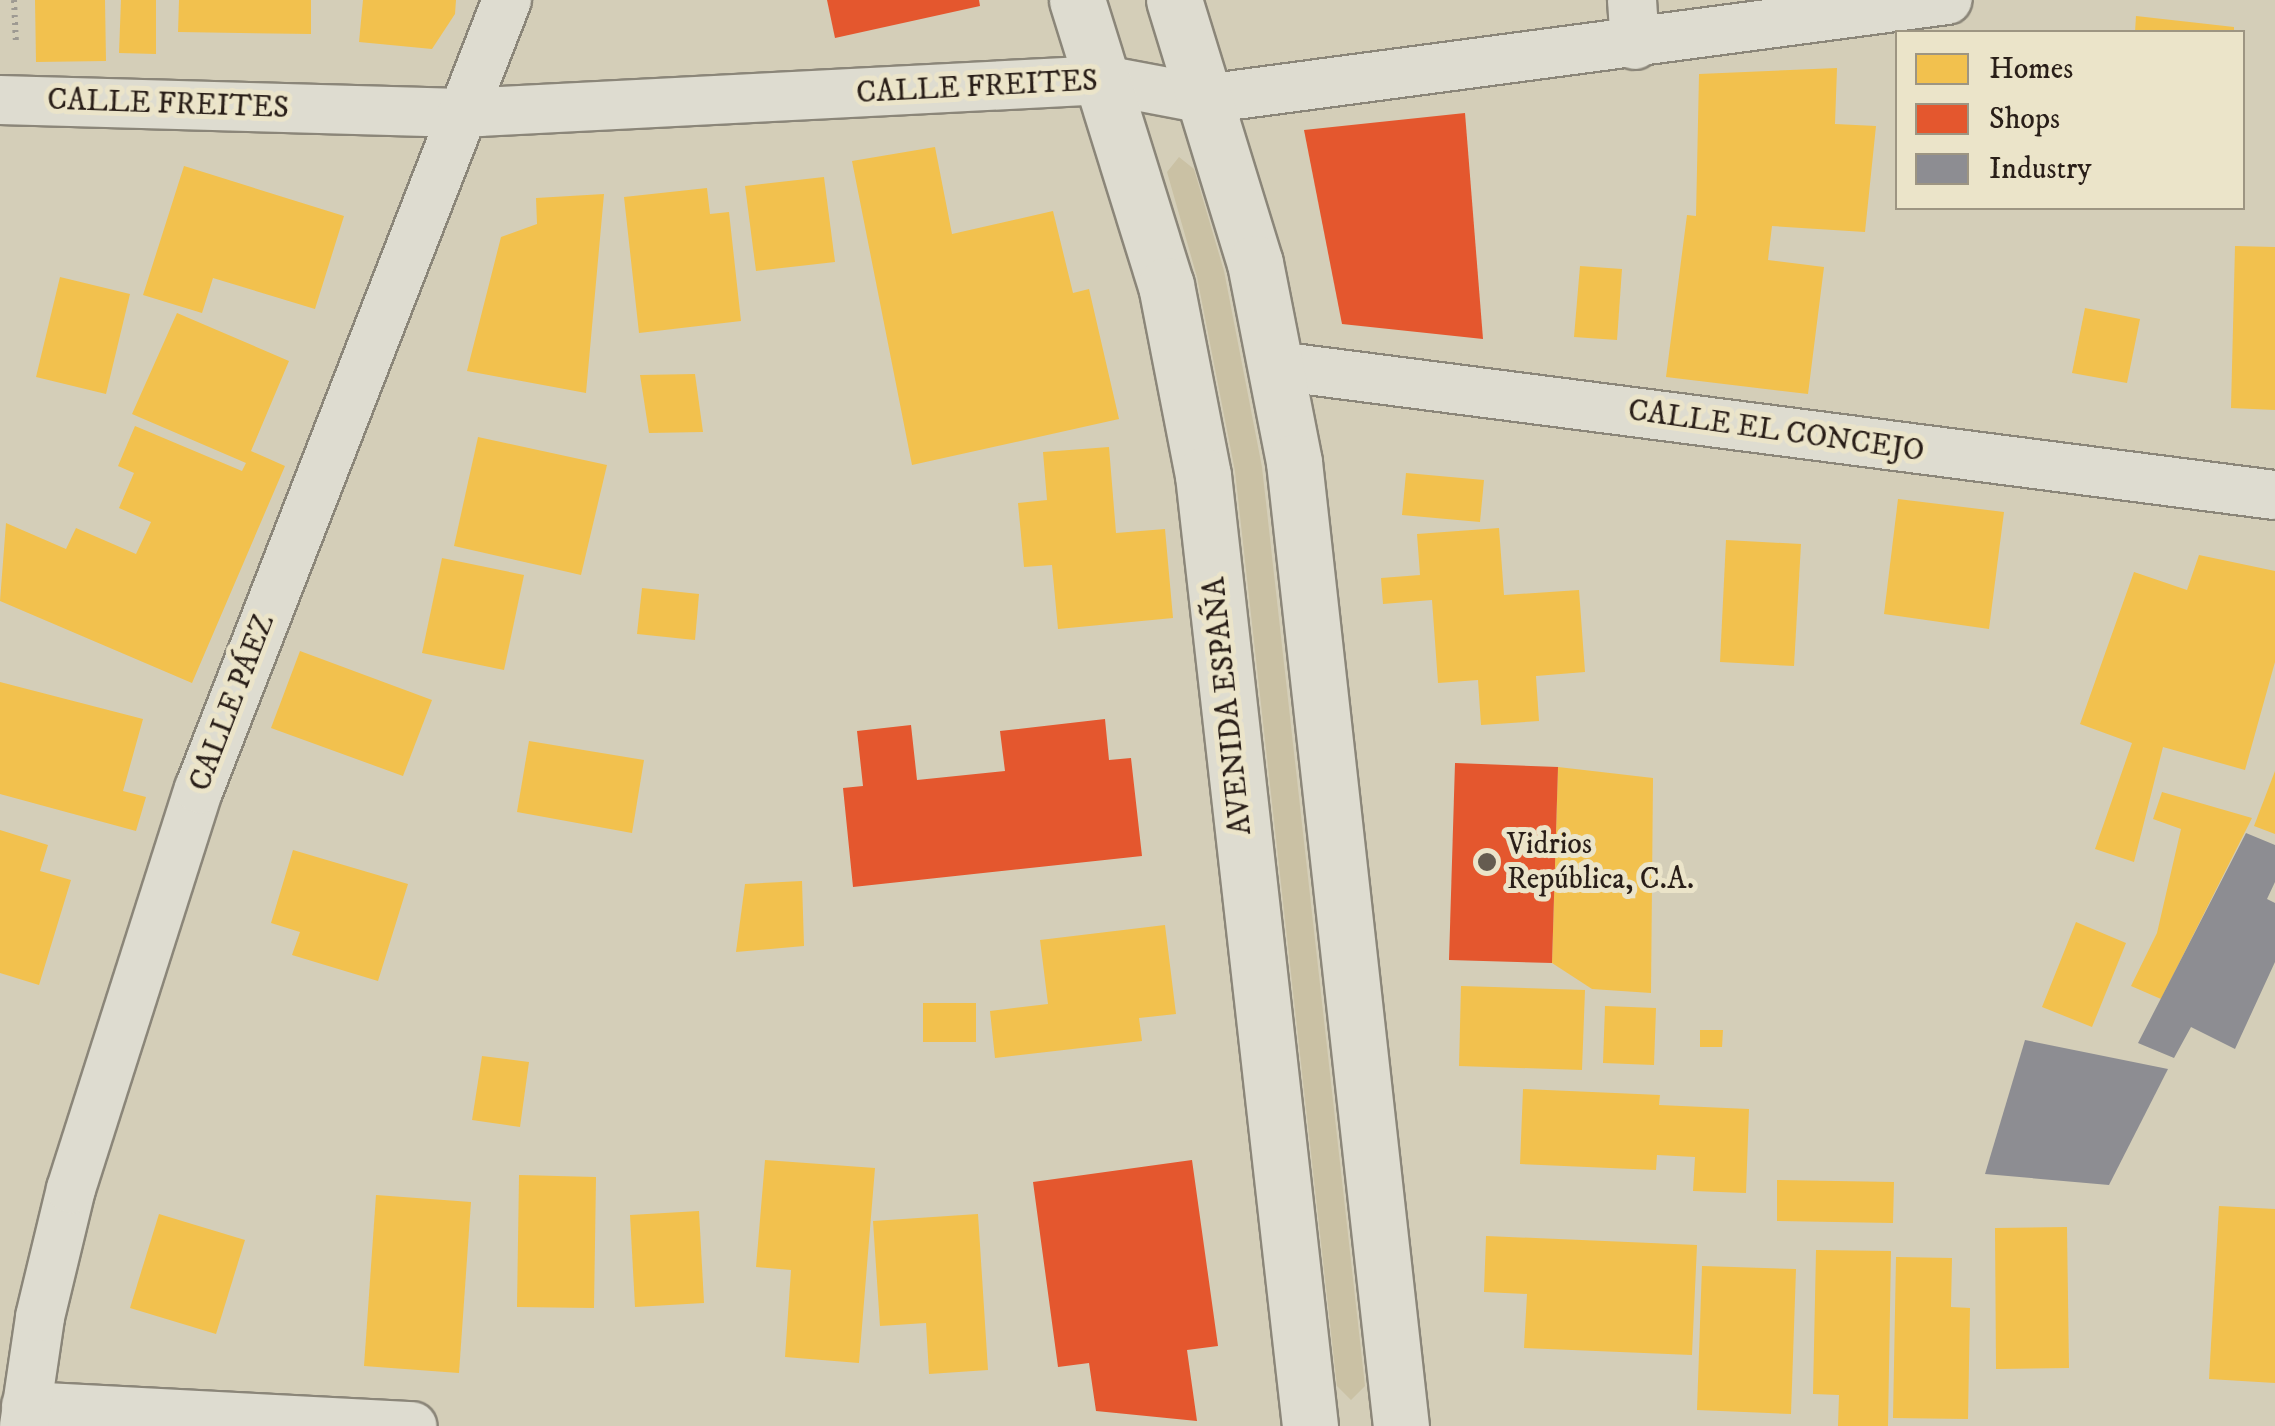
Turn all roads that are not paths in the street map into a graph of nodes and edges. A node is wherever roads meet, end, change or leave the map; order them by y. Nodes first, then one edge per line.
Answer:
1 (507, 0) edge
2 (1076, 0) edge
3 (1174, 0) edge
4 (1947, 0) edge
5 (1634, 22) edge
6 (1104, 80) junction
7 (1206, 99) junction
8 (0, 100) edge
9 (462, 114) junction
10 (1277, 366) junction
11 (2275, 495) edge
12 (25, 1416) edge
13 (412, 1426) edge
14 (1310, 1426) edge
15 (1401, 1426) edge

1 - 9 street, CALLE PÁEZ
2 - 6 main road, AVENIDA ESPAÑA
3 - 7 main road
4 - 5 street, CALLE FREITES
5 - 7 street, CALLE FREITES
6 - 7 street, CALLE FREITES
6 - 9 street, CALLE FREITES
6 - 14 main road, AVENIDA ESPAÑA
7 - 10 main road
8 - 9 street, CALLE FREITES
9 - 12 street, CALLE PÁEZ
10 - 11 street, CALLE EL CONCEJO
10 - 15 main road
12 - 13 street

